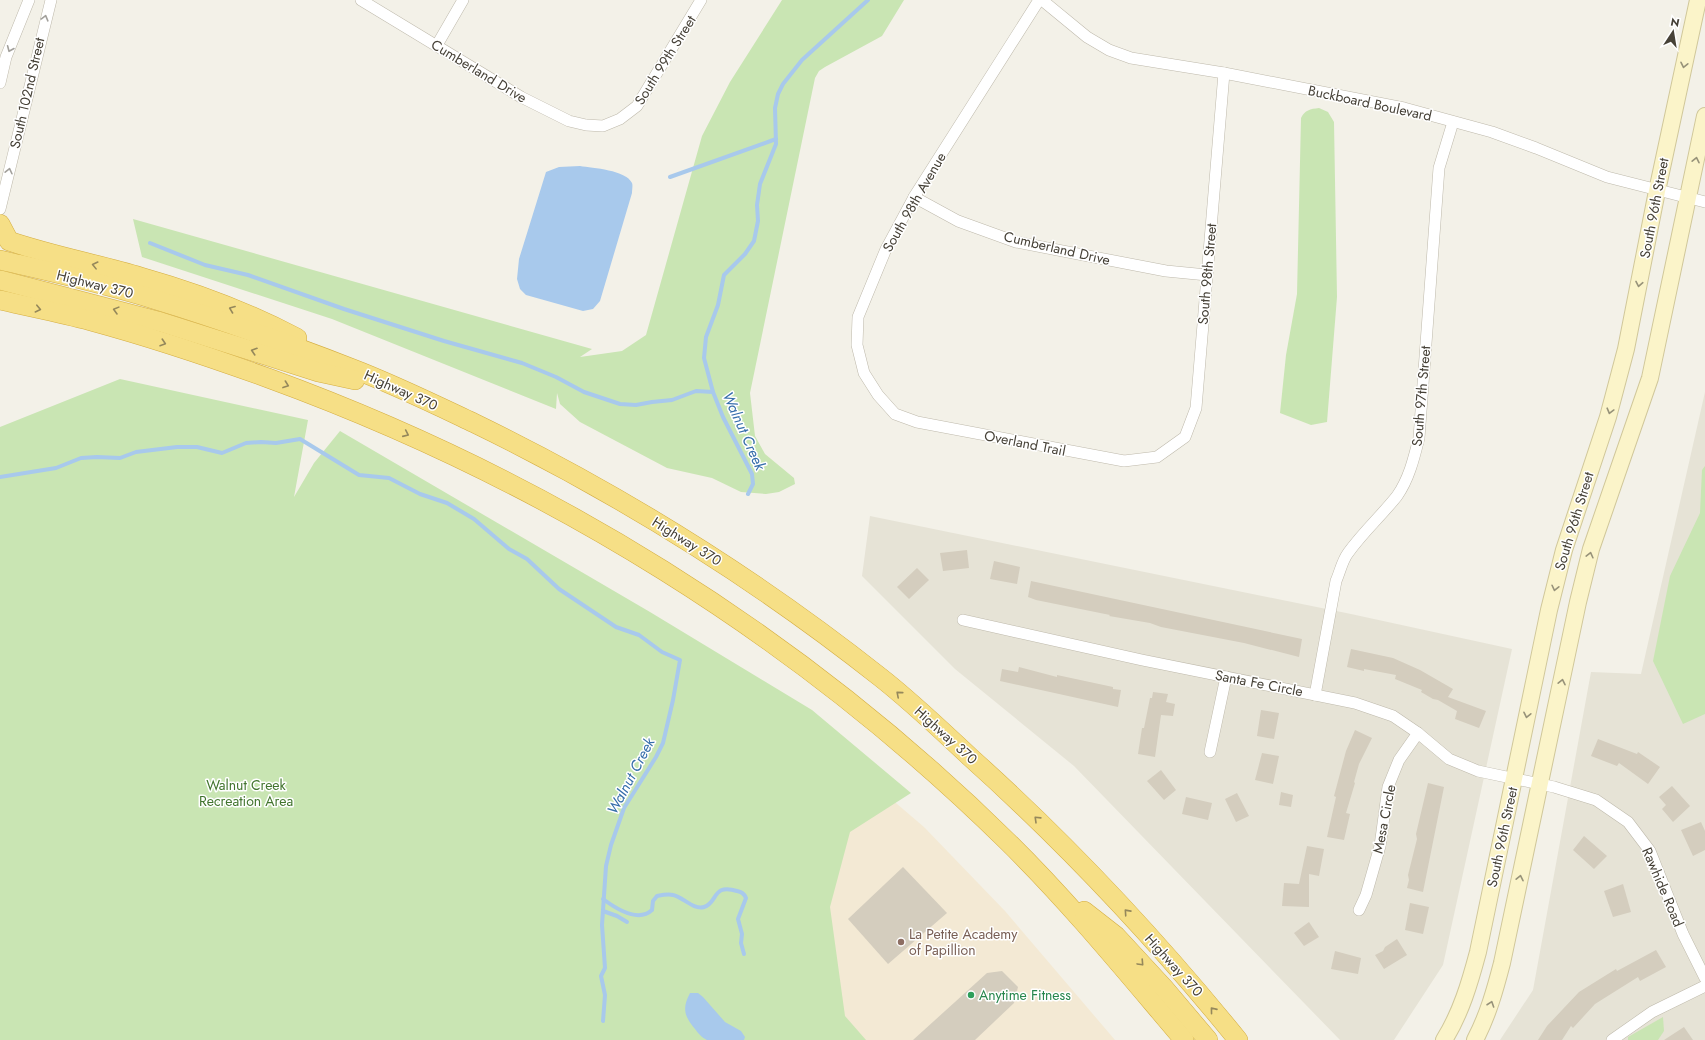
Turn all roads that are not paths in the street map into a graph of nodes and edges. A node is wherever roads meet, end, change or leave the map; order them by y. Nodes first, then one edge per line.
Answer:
1 (29, 0) edge
2 (50, 0) edge
3 (361, 0) edge
4 (463, 0) edge
5 (701, 0) edge
6 (1040, 0) edge
7 (1698, 0) edge
8 (437, 45) junction
9 (1224, 74) junction
10 (0, 83) edge
11 (1705, 116) edge
12 (1453, 122) junction
13 (603, 126) joint
14 (1657, 191) junction
15 (914, 197) junction
16 (1688, 198) junction
17 (1705, 202) edge
18 (0, 209) edge
19 (0, 224) edge
20 (0, 260) edge
21 (1207, 275) junction
22 (0, 280) edge
23 (0, 300) edge
24 (354, 369) junction
25 (400, 389) junction
26 (895, 414) joint
27 (1157, 457) joint
28 (963, 620) dead end
29 (1226, 677) junction
30 (1316, 695) junction
31 (1418, 733) junction
32 (1210, 752) dead end
33 (1514, 779) junction
34 (1539, 785) junction
35 (1048, 883) junction
36 (1359, 910) dead end
37 (1705, 978) edge
38 (1705, 986) edge
39 (1184, 1040) edge
40 (1208, 1040) edge
41 (1238, 1040) edge
42 (1444, 1040) edge
43 (1475, 1040) edge
44 (1612, 1040) edge

1 -> 10 street, South 102nd Street
18 -> 2 street, South 102nd Street
3 - 8 street, Cumberland Drive
4 - 8 street
5 - 13 street, South 99th Street
6 - 9 street, Buckboard Boulevard
6 - 15 street, South 98th Avenue
7 -> 14 main road, South 96th Street
8 - 13 street, Cumberland Drive
9 - 12 street, Buckboard Boulevard
9 - 21 street, South 98th Street
16 -> 11 main road, South 96th Street
12 - 14 street, Buckboard Boulevard
12 - 30 street, South 97th Street
14 - 16 street, Buckboard Boulevard
14 -> 33 main road, South 96th Street
15 - 21 street, Cumberland Drive
15 - 26 street, South 98th Avenue
16 - 17 street, Buckboard Boulevard
34 -> 16 main road, South 96th Street
24 -> 19 highway
20 - 24 highway, Highway 370
21 - 27 street, South 98th Street
25 -> 22 highway
23 -> 35 highway
24 - 25 highway, Highway 370
41 -> 25 highway, Highway 370
26 - 27 street, Overland Trail
28 - 29 street, Santa Fe Circle
29 - 30 street, Santa Fe Circle
29 - 32 street
30 - 31 street, Santa Fe Circle
31 - 33 street, Santa Fe Circle
31 - 36 street, Mesa Circle
33 - 34 street, Santa Fe Circle
33 - 42 main road, South 96th Street
34 - 37 street, Rawhide Road
43 -> 34 main road, South 96th Street
35 - 39 highway
35 -> 40 highway
38 - 44 street

